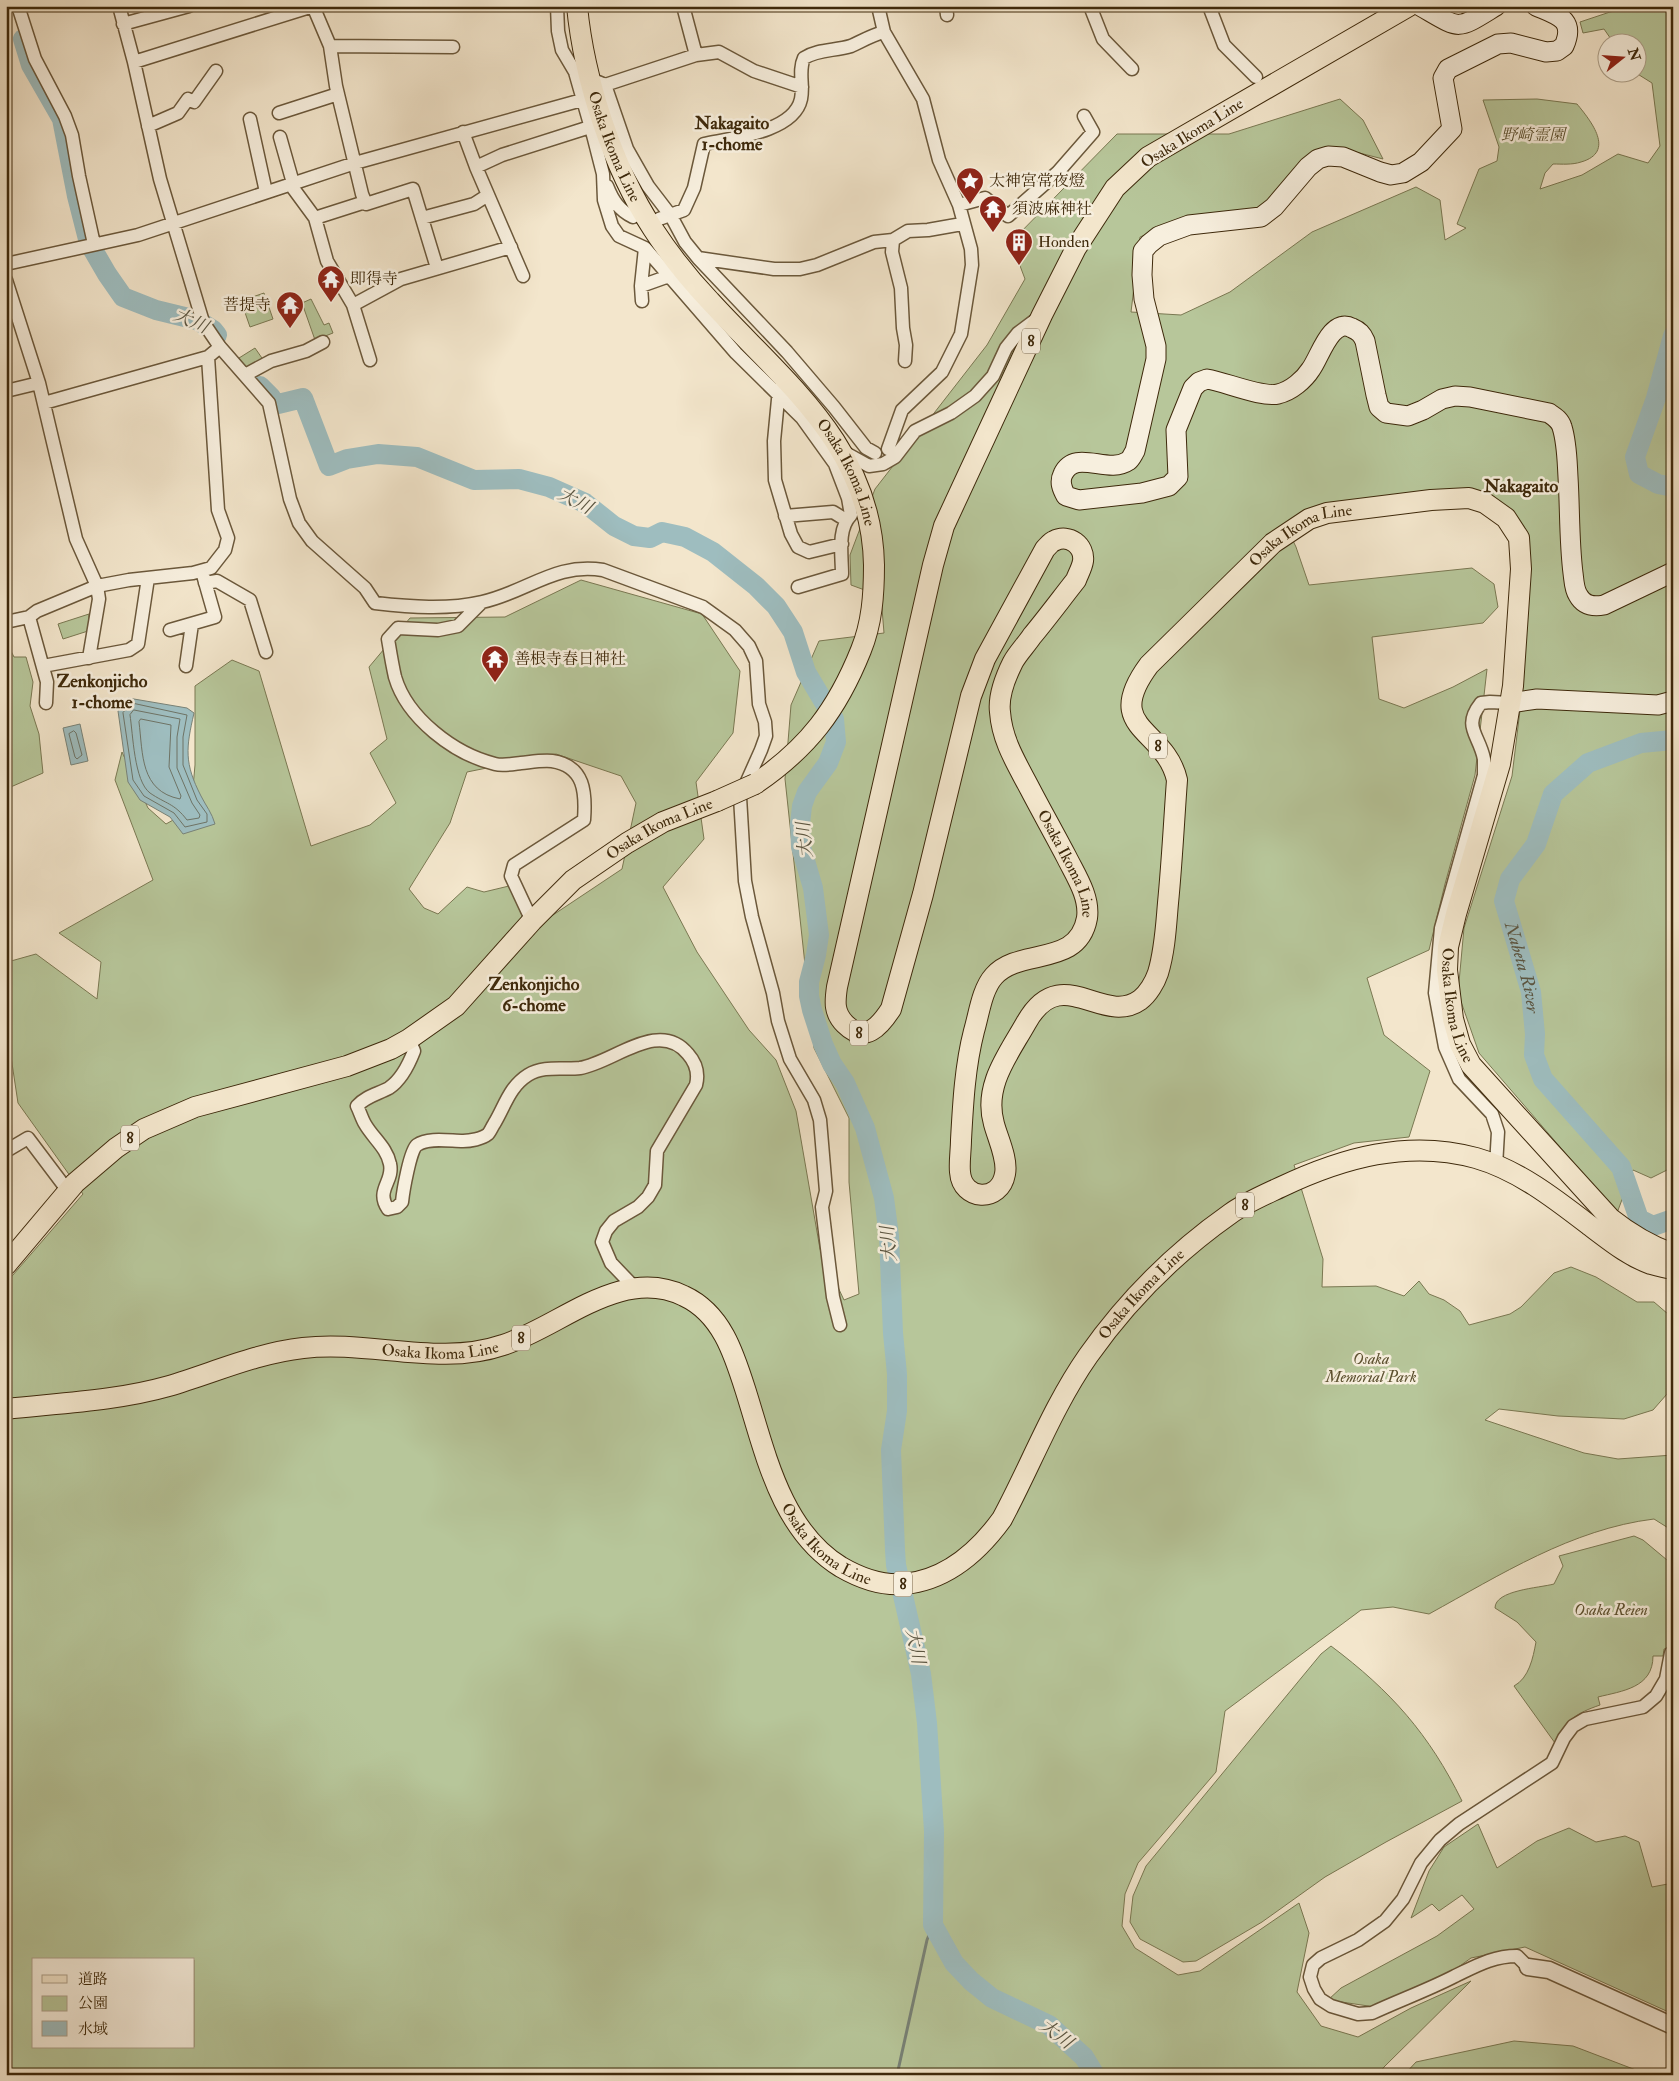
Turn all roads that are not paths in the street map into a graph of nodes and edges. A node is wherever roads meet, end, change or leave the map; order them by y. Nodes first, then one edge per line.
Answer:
1 (18, 6) edge
2 (118, 6) edge
3 (189, 6) edge
4 (313, 6) edge
5 (557, 6) edge
6 (578, 6) edge
7 (683, 6) edge
8 (878, 6) edge
9 (1090, 6) edge
10 (1209, 6) edge
11 (1409, 6) edge
12 (1420, 6) edge
13 (1496, 6) edge
14 (1536, 6) edge
15 (123, 24) junction
16 (884, 32) junction
17 (330, 46) junction
18 (453, 47) dead end
19 (696, 55) junction
20 (134, 62) junction
21 (1132, 69) dead end
22 (216, 71) dead end
23 (589, 73) junction
24 (1256, 77) dead end
25 (802, 88) junction
26 (338, 94) junction
27 (582, 100) junction
28 (279, 113) dead end
29 (1084, 116) dead end
30 (250, 119) dead end
31 (148, 126) junction
32 (590, 127) junction
33 (463, 132) junction
34 (280, 137) dead end
35 (355, 163) junction
36 (476, 167) junction
37 (603, 174) junction
38 (292, 184) junction
39 (266, 192) junction
40 (488, 195) junction
41 (365, 202) junction
42 (958, 205) junction
43 (633, 217) dead end
44 (315, 218) junction
45 (422, 218) junction
46 (665, 218) junction
47 (962, 224) junction
48 (172, 225) junction
49 (893, 240) junction
50 (91, 245) junction
51 (510, 247) junction
52 (645, 248) junction
53 (698, 258) junction
54 (6, 264) edge
55 (437, 268) junction
56 (523, 276) dead end
57 (669, 276) junction
58 (6, 280) edge
59 (641, 286) junction
60 (642, 301) dead end
61 (353, 305) junction
62 (1042, 316) junction
63 (323, 342) dead end
64 (220, 347) junction
65 (208, 357) junction
66 (370, 360) dead end
67 (905, 361) dead end
68 (245, 375) junction
69 (39, 383) junction
70 (779, 389) junction
71 (6, 391) edge
72 (44, 402) junction
73 (888, 449) dead end
74 (842, 451) junction
75 (875, 453) dead end
76 (785, 516) junction
77 (846, 520) junction
78 (842, 544) junction
79 (1673, 572) edge
80 (203, 577) junction
81 (148, 578) junction
82 (97, 586) junction
83 (798, 587) dead end
84 (482, 602) junction
85 (29, 618) junction
86 (6, 622) edge
87 (192, 624) junction
88 (170, 630) dead end
89 (266, 652) dead end
90 (89, 658) junction
91 (43, 666) junction
92 (186, 666) dead end
93 (1673, 701) edge
94 (46, 703) dead end
95 (1510, 703) junction
96 (532, 921) junction
97 (409, 1039) junction
98 (6, 1151) edge
99 (1496, 1166) junction
100 (71, 1187) junction
101 (1673, 1254) edge
102 (6, 1265) edge
103 (1673, 1269) edge
104 (635, 1288) junction
105 (840, 1326) dead end
106 (6, 1409) edge
107 (1673, 1653) edge
108 (1670, 1675) edge
109 (1528, 1967) joint
110 (1667, 2024) edge

1 - 50 street
2 - 15 street
3 - 15 street
4 - 17 street
4 - 20 street
5 - 23 street
6 - 23 main road, Osaka Ikoma Line / 8
7 - 19 street
8 - 16 street
9 - 21 street
10 - 24 street
11 - 62 main road, Osaka Ikoma Line / 8
12 - 13 main road
14 - 79 main road
15 - 20 street
16 - 25 street
16 - 42 street
17 - 18 street
17 - 26 street
19 - 23 street
19 - 25 street
20 - 31 street
22 - 31 street
23 - 27 street
23 - 46 street
23 - 74 main road, Osaka Ikoma Line / 8
25 - 46 street
26 - 28 street
26 - 35 street
27 - 32 street
27 - 33 street
29 - 42 street
30 - 39 street
31 - 48 street
32 - 36 street
32 - 37 street
33 - 35 street
33 - 36 street
34 - 38 street
35 - 38 street
35 - 41 street
36 - 40 street
37 - 43 street
37 - 52 street
38 - 39 street
38 - 44 street
39 - 48 street
40 - 45 street
40 - 51 street
41 - 44 street
41 - 45 street
42 - 47 street
44 - 61 street
45 - 55 street
46 - 53 street
47 - 49 street
47 - 73 street
48 - 50 street
48 - 64 street
49 - 53 street
49 - 67 street
50 - 54 street
51 - 55 street
51 - 56 street
52 - 57 street
52 - 59 street
53 - 75 street
55 - 61 street
57 - 59 street
57 - 70 street
58 - 69 street
59 - 60 street
61 - 66 street
62 - 74 street
62 - 95 main road, Osaka Ikoma Line / 8
63 - 68 street
64 - 65 street
64 - 68 street
65 - 72 street
65 - 80 street
68 - 84 street
69 - 71 street
69 - 72 street
70 - 76 street
70 - 77 street
72 - 82 street
74 - 96 main road, Osaka Ikoma Line / 8, bridge
76 - 77 street
76 - 78 street
77 - 78 street
78 - 83 street
80 - 81 street
80 - 87 street
80 - 89 street
81 - 82 street
81 - 90 street
82 - 85 street
82 - 90 street
84 - 96 street
84 - 105 street
85 - 86 street
85 - 91 street
87 - 88 street
87 - 92 street
90 - 91 street
91 - 94 street
93 - 95 main road
95 - 99 street
95 - 101 main road, Osaka Ikoma Line / 8
96 - 97 main road, Osaka Ikoma Line / 8
97 - 100 main road, Osaka Ikoma Line / 8
97 - 104 street
98 - 100 street
99 - 103 main road, Osaka Ikoma Line / 8
99 - 104 main road, Osaka Ikoma Line / 8
100 - 102 main road, Osaka Ikoma Line / 8
104 - 106 main road, Osaka Ikoma Line / 8
107 - 108 street
108 - 109 street
109 - 110 street

